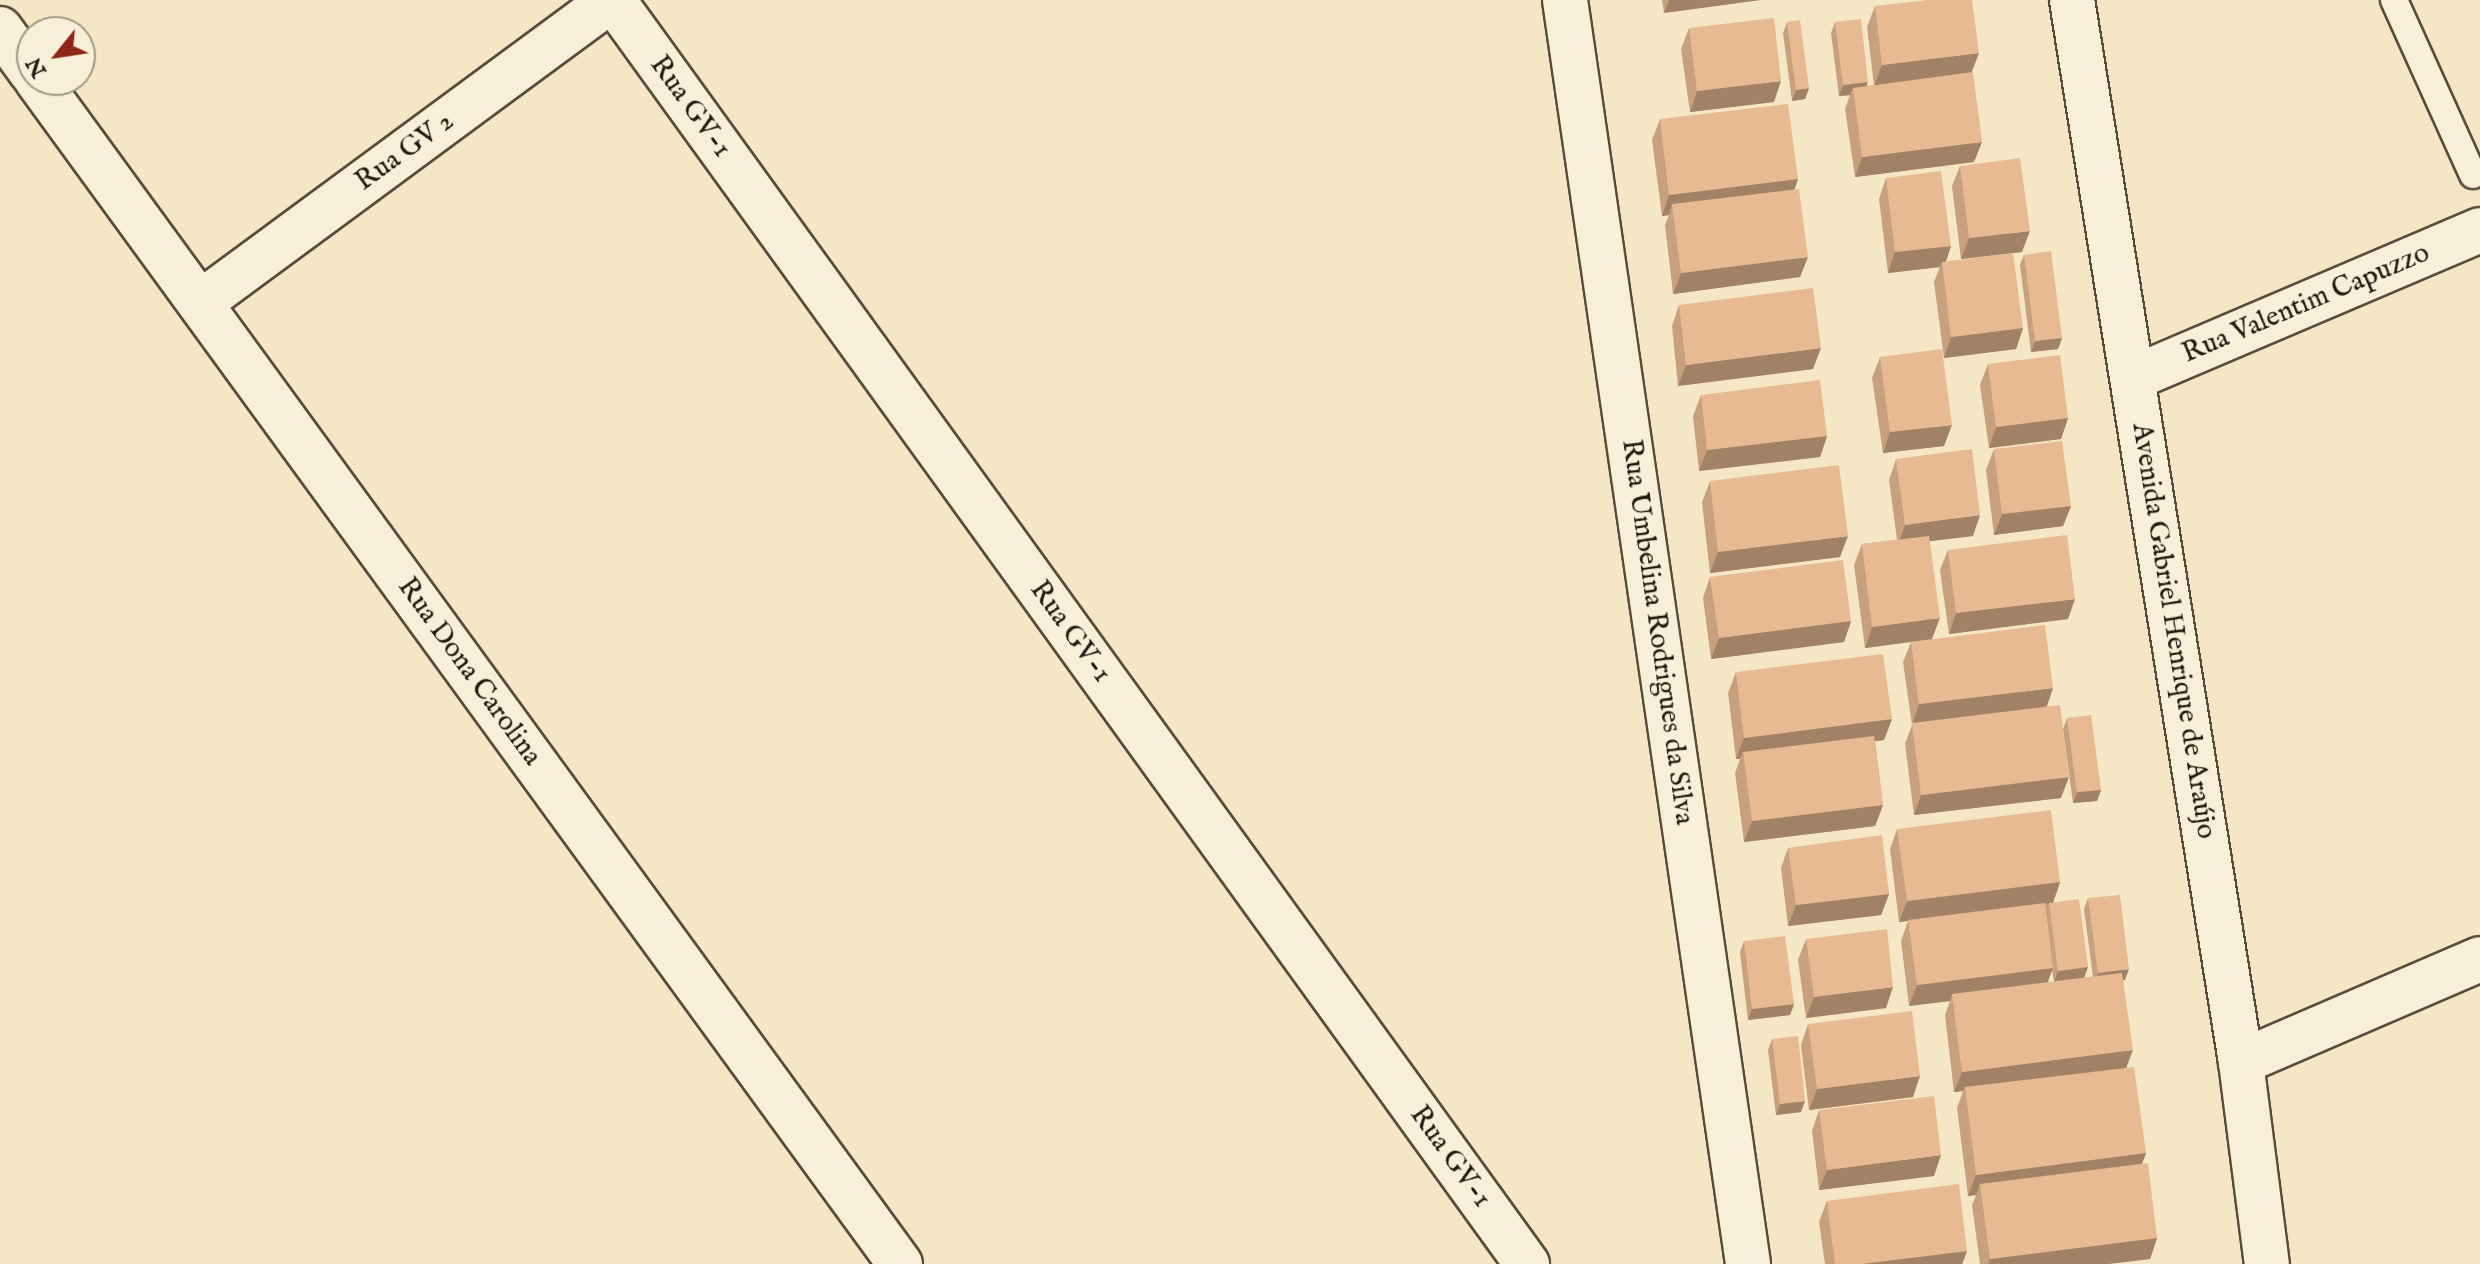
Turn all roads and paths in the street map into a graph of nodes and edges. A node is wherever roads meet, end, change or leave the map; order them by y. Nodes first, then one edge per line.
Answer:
1 (612, 0) edge
2 (1565, 0) edge
3 (2072, 0) edge
4 (2394, 0) edge
5 (0, 29) edge
6 (16, 51) edge
7 (49, 96) edge
8 (2473, 175) dead end
9 (2480, 230) edge
10 (200, 303) junction
11 (2133, 378) junction
12 (2480, 959) edge
13 (2241, 1062) junction
14 (900, 1264) edge
15 (1527, 1264) edge
16 (1748, 1264) edge
17 (2267, 1264) edge

1 - 10 street, Rua GV 2
1 - 15 street, Rua GV-1
2 - 16 street, Rua Umbelina Rodrigues da Silva
3 - 11 street, Avenida Gabriel Henrique de Araújo
4 - 8 lane
5 - 6 street
7 - 10 street, Rua Dona Carolina
9 - 11 street, Rua Valentim Capuzzo
10 - 14 street, Rua Dona Carolina
11 - 13 street, Avenida Gabriel Henrique de Araújo
12 - 13 street
13 - 17 street, Avenida Gabriel Henrique de Araújo

